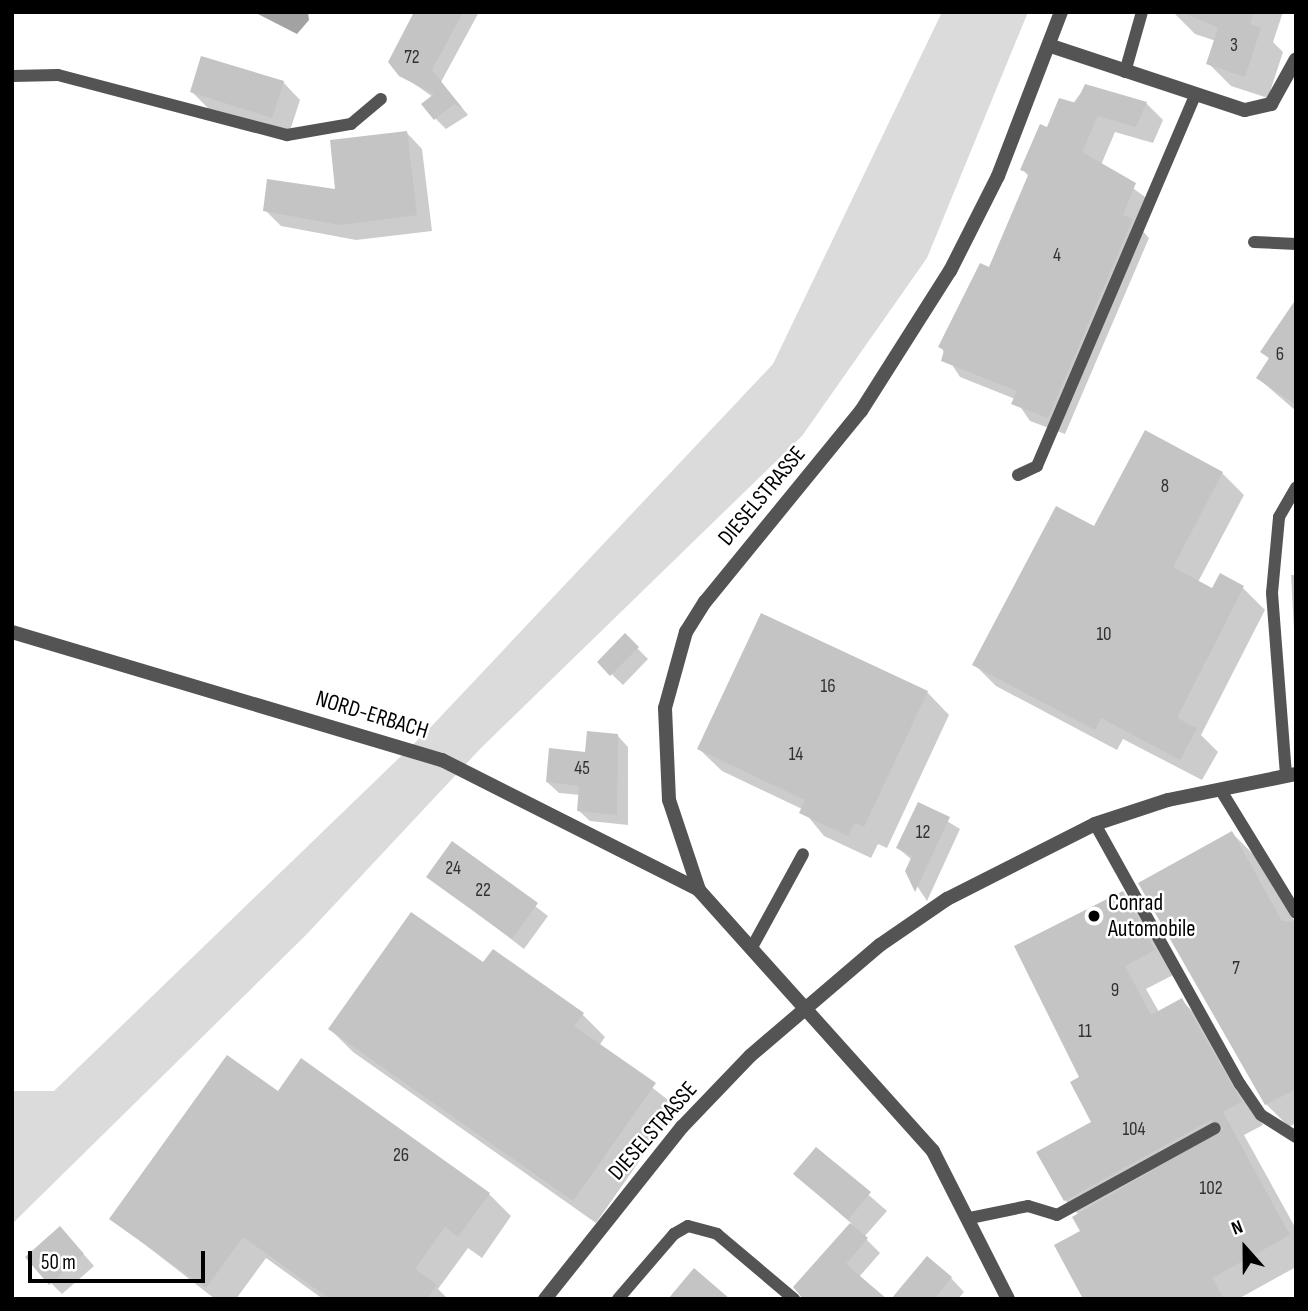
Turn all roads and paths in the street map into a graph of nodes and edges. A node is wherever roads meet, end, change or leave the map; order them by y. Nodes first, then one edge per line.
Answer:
1 (1061, 12) edge
2 (1142, 12) edge
3 (1051, 46) junction
4 (1296, 59) edge
5 (1125, 72) junction
6 (12, 76) edge
7 (1195, 96) junction
8 (381, 99) dead end
9 (1254, 242) dead end
10 (1296, 244) edge
11 (1018, 475) dead end
12 (1296, 487) edge
13 (12, 632) edge
14 (1291, 775) edge
15 (1220, 789) junction
16 (1095, 824) junction
17 (803, 854) dead end
18 (699, 890) junction
19 (1296, 914) edge
20 (751, 949) junction
21 (807, 1004) junction
22 (1215, 1128) dead end
23 (1296, 1137) edge
24 (970, 1218) junction
25 (545, 1299) edge
26 (618, 1299) edge
27 (794, 1299) edge
28 (1008, 1299) edge

1 - 3 street, DIESELSTRASSE
2 - 5 lane
3 - 5 street
3 - 18 street, DIESELSTRASSE
4 - 7 street
5 - 7 street
6 - 8 lane
7 - 11 lane
9 - 10 lane
12 - 14 lane
13 - 18 street, NORD-ERBACH
14 - 15 street, DIESELSTRASSE
15 - 16 street, DIESELSTRASSE
15 - 19 lane
16 - 21 street, DIESELSTRASSE
16 - 23 lane
17 - 20 lane
18 - 20 street, DIESELSTRASSE
20 - 21 street, DIESELSTRASSE
21 - 24 street, DIESELSTRASSE
21 - 25 street, DIESELSTRASSE
22 - 24 lane
24 - 28 street, DIESELSTRASSE
26 - 27 lane

